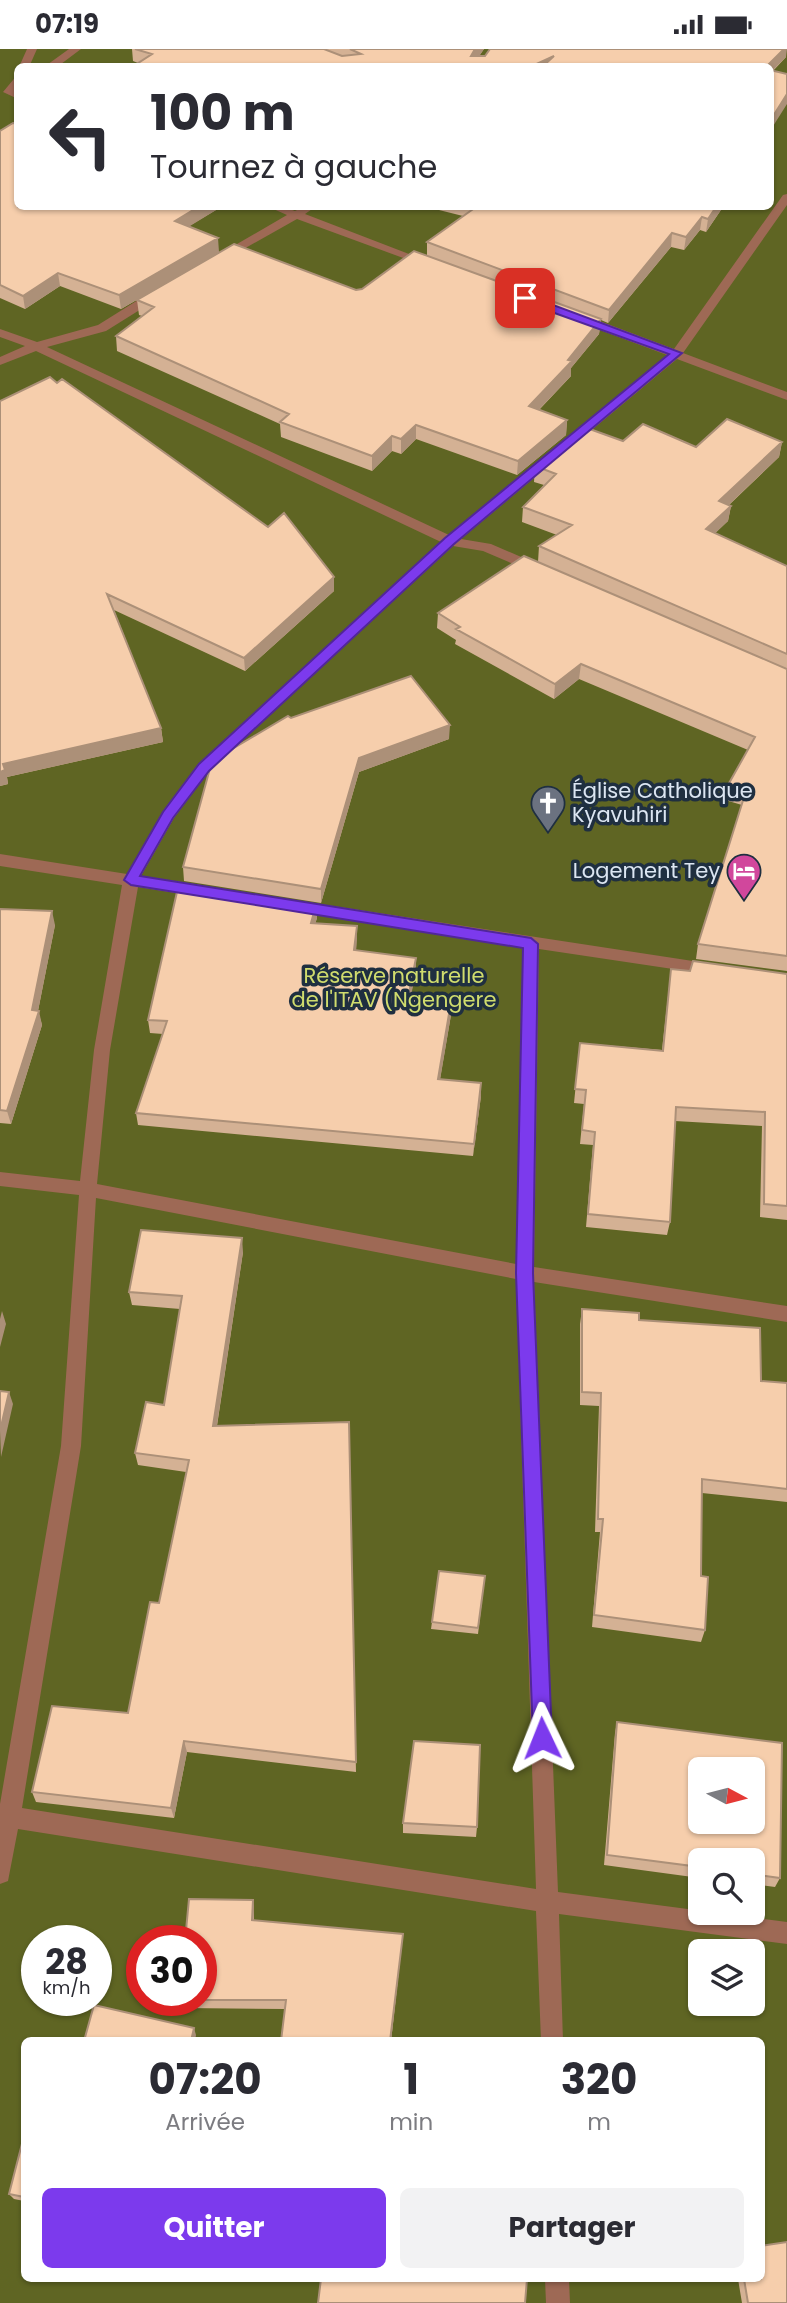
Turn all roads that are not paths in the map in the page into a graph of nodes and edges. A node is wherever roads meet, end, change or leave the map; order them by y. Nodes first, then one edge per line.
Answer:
1 (76, 49) edge
2 (55, 63) edge
3 (282, 210) edge
4 (306, 210) edge
5 (774, 210) edge
6 (297, 216) junction
7 (215, 261) edge
8 (441, 268) edge
9 (168, 287) edge
10 (559, 310) edge
11 (0, 333) edge
12 (36, 346) junction
13 (677, 353) junction
14 (0, 361) edge
15 (787, 396) edge
16 (450, 541) junction
17 (549, 574) edge
18 (0, 860) edge
19 (131, 880) junction
20 (214, 893) edge
21 (283, 904) edge
22 (531, 944) junction
23 (733, 972) edge
24 (0, 1179) edge
25 (88, 1189) junction
26 (525, 1273) junction
27 (787, 1314) edge
28 (4, 1816) edge
29 (0, 1873) edge
30 (548, 1902) junction
31 (787, 1933) edge
32 (552, 2037) edge
33 (557, 2282) edge
34 (558, 2303) edge

1 - 2 street
3 - 6 street
4 - 6 street
5 - 13 street
6 - 7 street
6 - 8 street
9 - 12 street
10 - 13 street
11 - 12 street
12 - 14 street
12 - 16 street
13 - 15 street
13 - 16 street
16 - 17 street
16 - 19 street
18 - 19 street
19 - 20 street
19 - 25 street
21 - 22 street
22 - 23 street
22 - 26 street
24 - 25 street
25 - 26 street
25 - 28 street
26 - 27 street
26 - 30 street
28 - 29 street
28 - 30 street
30 - 31 street
30 - 32 street
33 - 34 street

